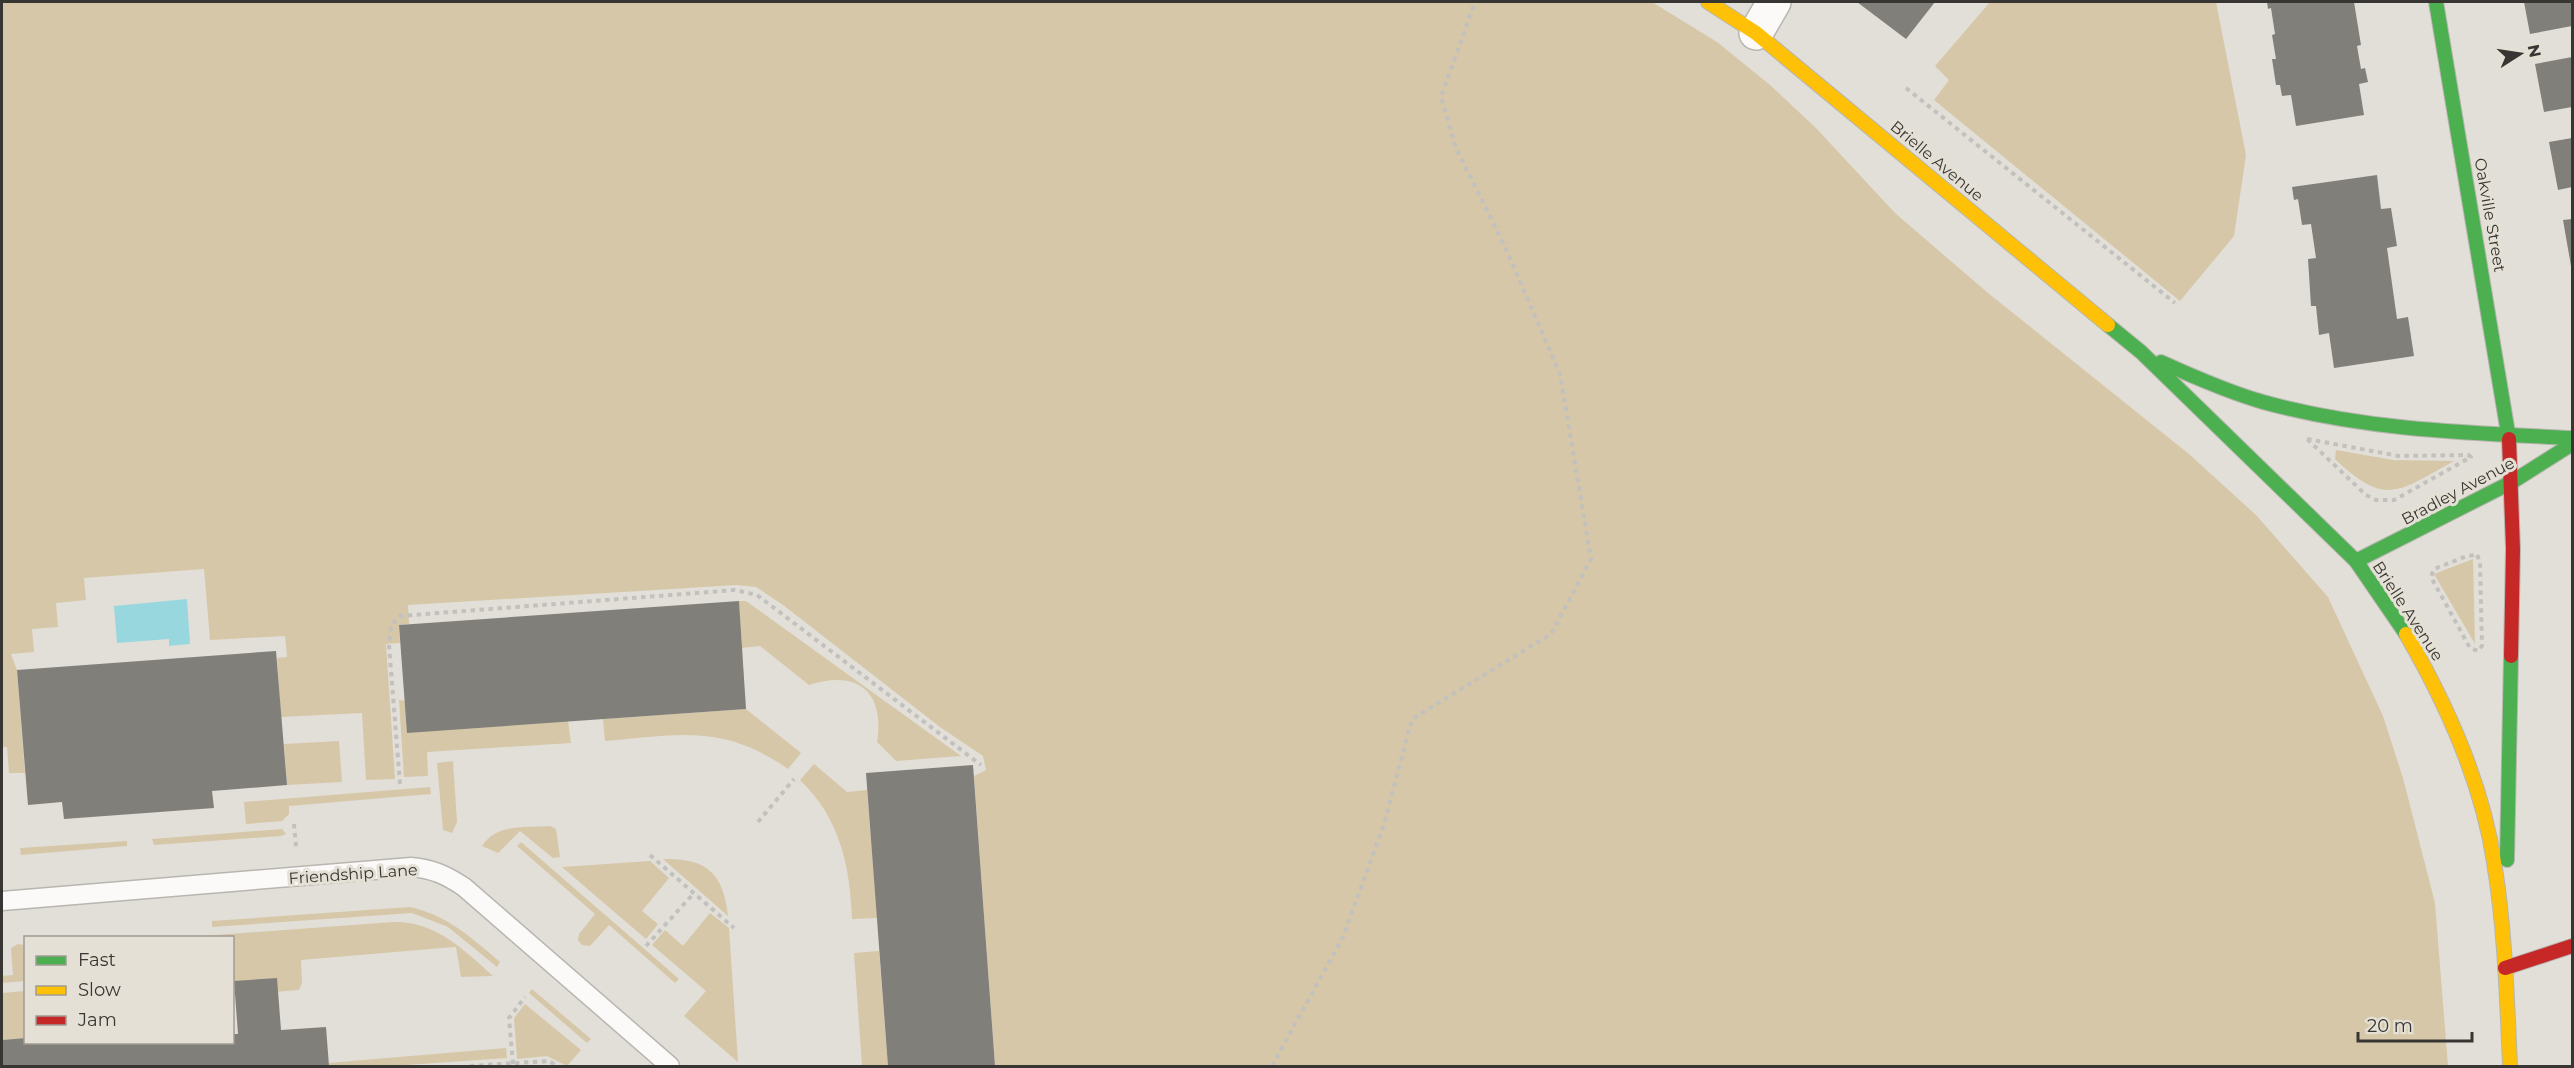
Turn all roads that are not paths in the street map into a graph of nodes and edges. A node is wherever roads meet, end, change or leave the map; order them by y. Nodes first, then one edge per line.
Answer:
1 (1708, 2) edge
2 (1774, 2) edge
3 (2436, 2) edge
4 (1756, 33) junction
5 (2141, 352) junction
6 (2509, 435) junction
7 (2572, 438) edge
8 (2572, 444) edge
9 (2512, 482) junction
10 (2356, 561) junction
11 (2, 901) edge
12 (2572, 946) edge
13 (2505, 968) junction
14 (670, 1066) edge
15 (2510, 1066) edge

1 - 4 street, Brielle Avenue
2 - 4 street
3 - 6 street, Oakville Street
4 - 5 street, Brielle Avenue
5 - 6 street, Brielle Avenue
5 - 10 street, Brielle Avenue
6 - 7 street, Brielle Avenue
6 - 9 street, Brielle Avenue
8 - 9 street, Bradley Avenue
9 - 10 street, Bradley Avenue
9 - 13 street, Brielle Avenue
10 - 13 street, Brielle Avenue
11 - 14 lane, Friendship Lane
12 - 13 street
13 - 15 street, Brielle Avenue

